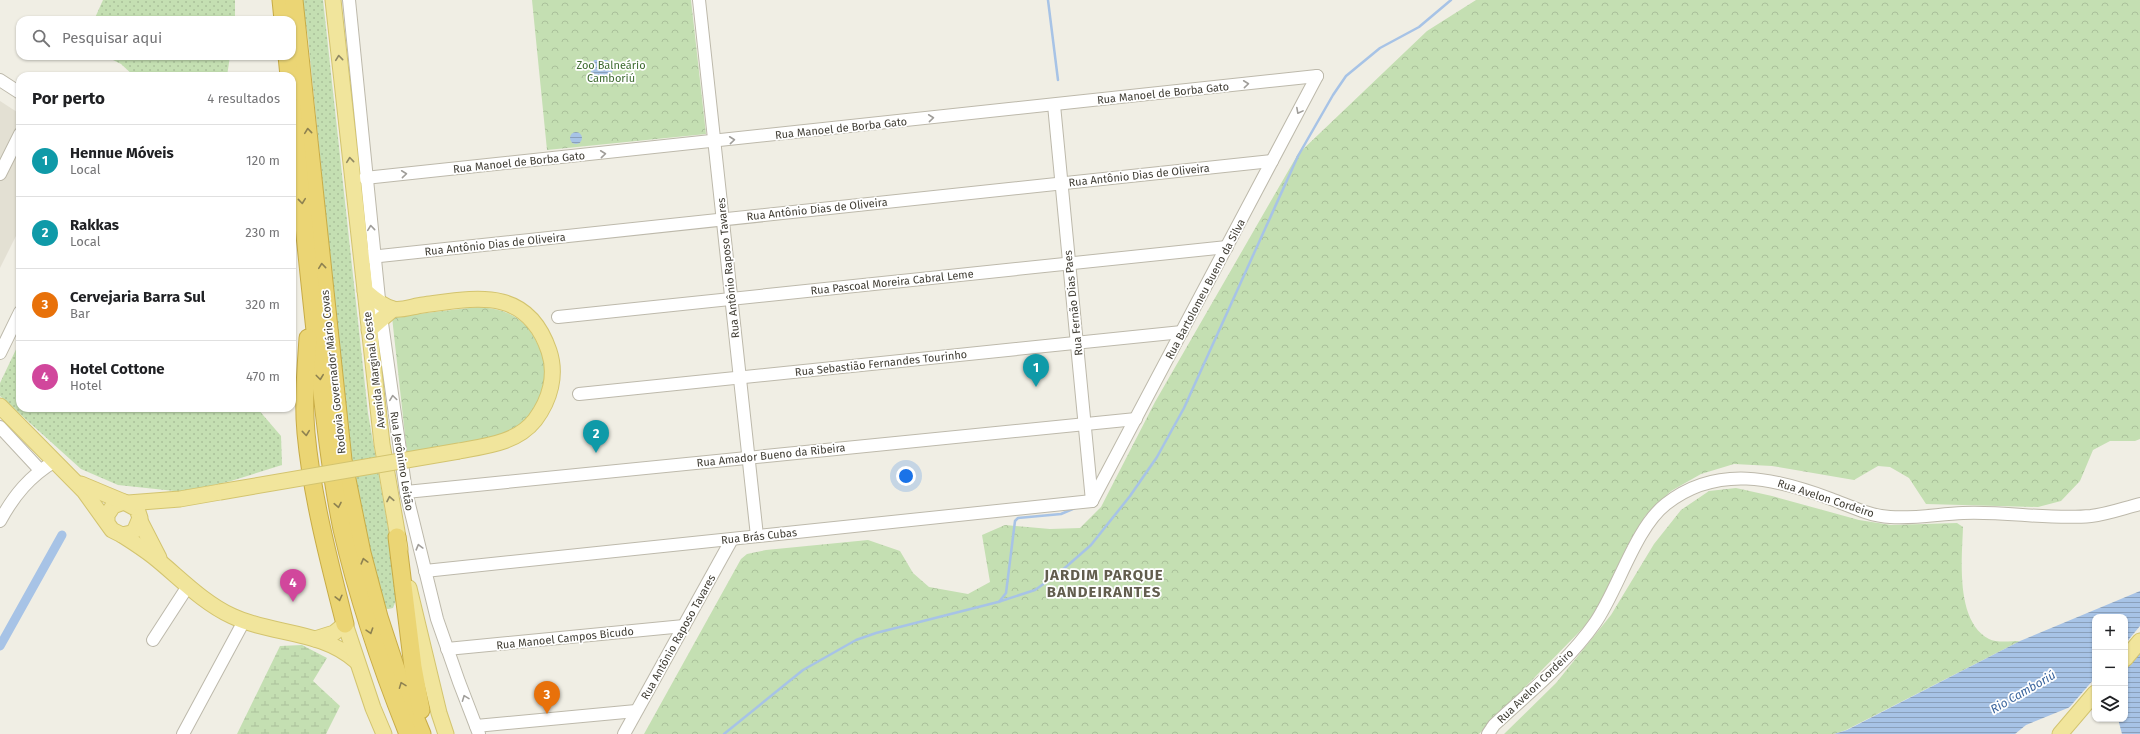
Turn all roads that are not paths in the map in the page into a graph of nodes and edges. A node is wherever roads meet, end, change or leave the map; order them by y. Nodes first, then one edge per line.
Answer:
1 (281, 0) edge
2 (294, 0) edge
3 (333, 0) edge
4 (349, 0) edge
5 (699, 0) edge
6 (283, 16) edge
7 (296, 16) edge
8 (296, 19) edge
9 (287, 60) edge
10 (289, 72) edge
11 (1317, 76) joint
12 (0, 80) edge
13 (16, 90) edge
14 (1054, 105) junction
15 (16, 142) edge
16 (714, 142) junction
17 (296, 147) edge
18 (1272, 161) junction
19 (0, 174) edge
20 (365, 178) junction
21 (1061, 183) junction
22 (356, 209) junction
23 (723, 219) junction
24 (1227, 247) junction
25 (370, 256) junction
26 (1069, 264) junction
27 (365, 291) junction
28 (311, 296) junction
29 (731, 299) junction
30 (379, 303) junction
31 (393, 309) junction
32 (558, 317) dead end
33 (382, 319) junction
34 (16, 320) edge
35 (369, 330) junction
36 (1182, 332) junction
37 (1077, 343) junction
38 (0, 353) edge
39 (740, 377) junction
40 (579, 394) dead end
41 (0, 406) edge
42 (1136, 418) junction
43 (1085, 424) junction
44 (0, 427) edge
45 (749, 458) junction
46 (56, 461) junction
47 (40, 470) junction
48 (75, 481) junction
49 (406, 492) junction
50 (180, 499) junction
51 (1092, 501) junction
52 (126, 503) junction
53 (2140, 504) edge
54 (140, 519) junction
55 (0, 521) edge
56 (108, 521) junction
57 (122, 535) junction
58 (757, 536) junction
59 (398, 537) junction
60 (732, 539) junction
61 (164, 565) junction
62 (425, 571) junction
63 (188, 586) junction
64 (244, 621) junction
65 (345, 624) junction
66 (684, 626) junction
67 (315, 639) junction
68 (153, 640) dead end
69 (2140, 641) edge
70 (447, 649) junction
71 (2128, 655) edge
72 (356, 661) junction
73 (2092, 697) edge
74 (636, 712) junction
75 (478, 730) edge
76 (183, 734) edge
77 (384, 734) edge
78 (408, 734) edge
79 (422, 734) edge
80 (426, 734) edge
81 (446, 734) edge
82 (624, 734) edge
83 (1488, 734) edge
84 (2060, 734) edge

1 - 6 highway
7 -> 2 highway, Rodovia Governador Mário Covas
22 -> 3 main road, Avenida Marginal Oeste
4 - 20 street, Rua Jerônimo Leitão
5 - 16 street, Rua Antônio Raposo Tavares
79 -> 8 highway, Rodovia Governador Mário Covas
9 - 10 highway
14 -> 11 street, Rua Manoel de Borba Gato
11 -> 18 street, Rua Bartolomeu Bueno da Silva
12 - 13 street
16 -> 14 street, Rua Manoel de Borba Gato
14 - 21 street, Rua Fernão Dias Paes
15 - 19 street
20 -> 16 street, Rua Manoel de Borba Gato
16 - 23 street, Rua Antônio Raposo Tavares
17 -> 28 highway, Rodovia Governador Mário Covas
18 - 21 street, Rua Antônio Dias de Oliveira
18 - 24 street, Rua Bartolomeu Bueno da Silva
20 - 22 street
25 -> 20 street, Rua Jerônimo Leitão
21 - 23 street, Rua Antônio Dias de Oliveira
21 - 26 street, Rua Fernão Dias Paes
22 - 25 main road, Avenida Marginal Oeste
23 - 25 street, Rua Antônio Dias de Oliveira
23 - 29 street, Rua Antônio Raposo Tavares
24 - 26 street, Rua Pascoal Moreira Cabral Leme
24 - 36 street, Rua Bartolomeu Bueno da Silva
25 - 27 main road, Avenida Marginal Oeste
25 - 30 street, Rua Jerônimo Leitão
26 - 29 street, Rua Pascoal Moreira Cabral Leme
26 - 37 street, Rua Fernão Dias Paes
27 - 30 main road
27 - 35 main road, Avenida Marginal Oeste
28 -> 65 highway
28 -> 78 highway, Rodovia Governador Mário Covas
29 - 32 street, Rua Pascoal Moreira Cabral Leme
29 - 39 street, Rua Antônio Raposo Tavares
30 - 31 main road
30 - 33 street, Rua Jerônimo Leitão
31 - 33 main road
31 - 50 main road, bridge
33 - 35 main road
49 -> 33 street, Rua Jerônimo Leitão
34 - 38 street
59 -> 35 main road, Avenida Marginal Oeste
36 - 37 street, Rua Sebastião Fernandes Tourinho
36 - 42 street, Rua Bartolomeu Bueno da Silva
37 - 39 street, Rua Sebastião Fernandes Tourinho
37 - 43 street, Rua Fernão Dias Paes
39 - 40 street, Rua Sebastião Fernandes Tourinho
39 - 45 street, Rua Antônio Raposo Tavares
41 - 46 main road
42 - 43 street, Rua Amador Bueno da Ribeira
42 - 51 street, Rua Bartolomeu Bueno da Silva
43 - 45 street, Rua Amador Bueno da Ribeira
43 - 51 street, Rua Fernão Dias Paes
44 - 47 street
45 - 49 street, Rua Amador Bueno da Ribeira
45 - 58 street, Rua Antônio Raposo Tavares
46 - 47 street
46 - 48 main road
47 - 55 street
48 - 52 main road
48 - 56 main road
62 -> 49 street, Rua Jerônimo Leitão
50 - 52 main road
50 - 54 main road
51 - 58 street, Rua Brás Cubas
52 - 54 main road
52 - 56 main road
53 - 83 street, Rua Avelon Cordeiro
54 - 57 main road
54 - 61 main road
56 - 57 main road
57 - 61 main road
58 - 60 street, Rua Brás Cubas
59 - 80 highway
59 - 81 main road, Avenida Marginal Oeste
60 - 62 street, Rua Brás Cubas
60 - 66 street, Rua Antônio Raposo Tavares
61 - 63 main road
62 - 70 street, Rua Jerônimo Leitão
63 - 64 main road
63 - 68 street
64 - 67 main road
64 - 76 street
65 - 67 main road
65 - 72 main road
66 - 70 street, Rua Manoel Campos Bicudo
66 - 74 street, Rua Antônio Raposo Tavares
67 - 72 main road
69 - 71 main road
75 -> 70 street, Rua Jerônimo Leitão
72 - 77 main road
73 - 84 main road
74 - 75 street
74 - 82 street, Rua Antônio Raposo Tavares

